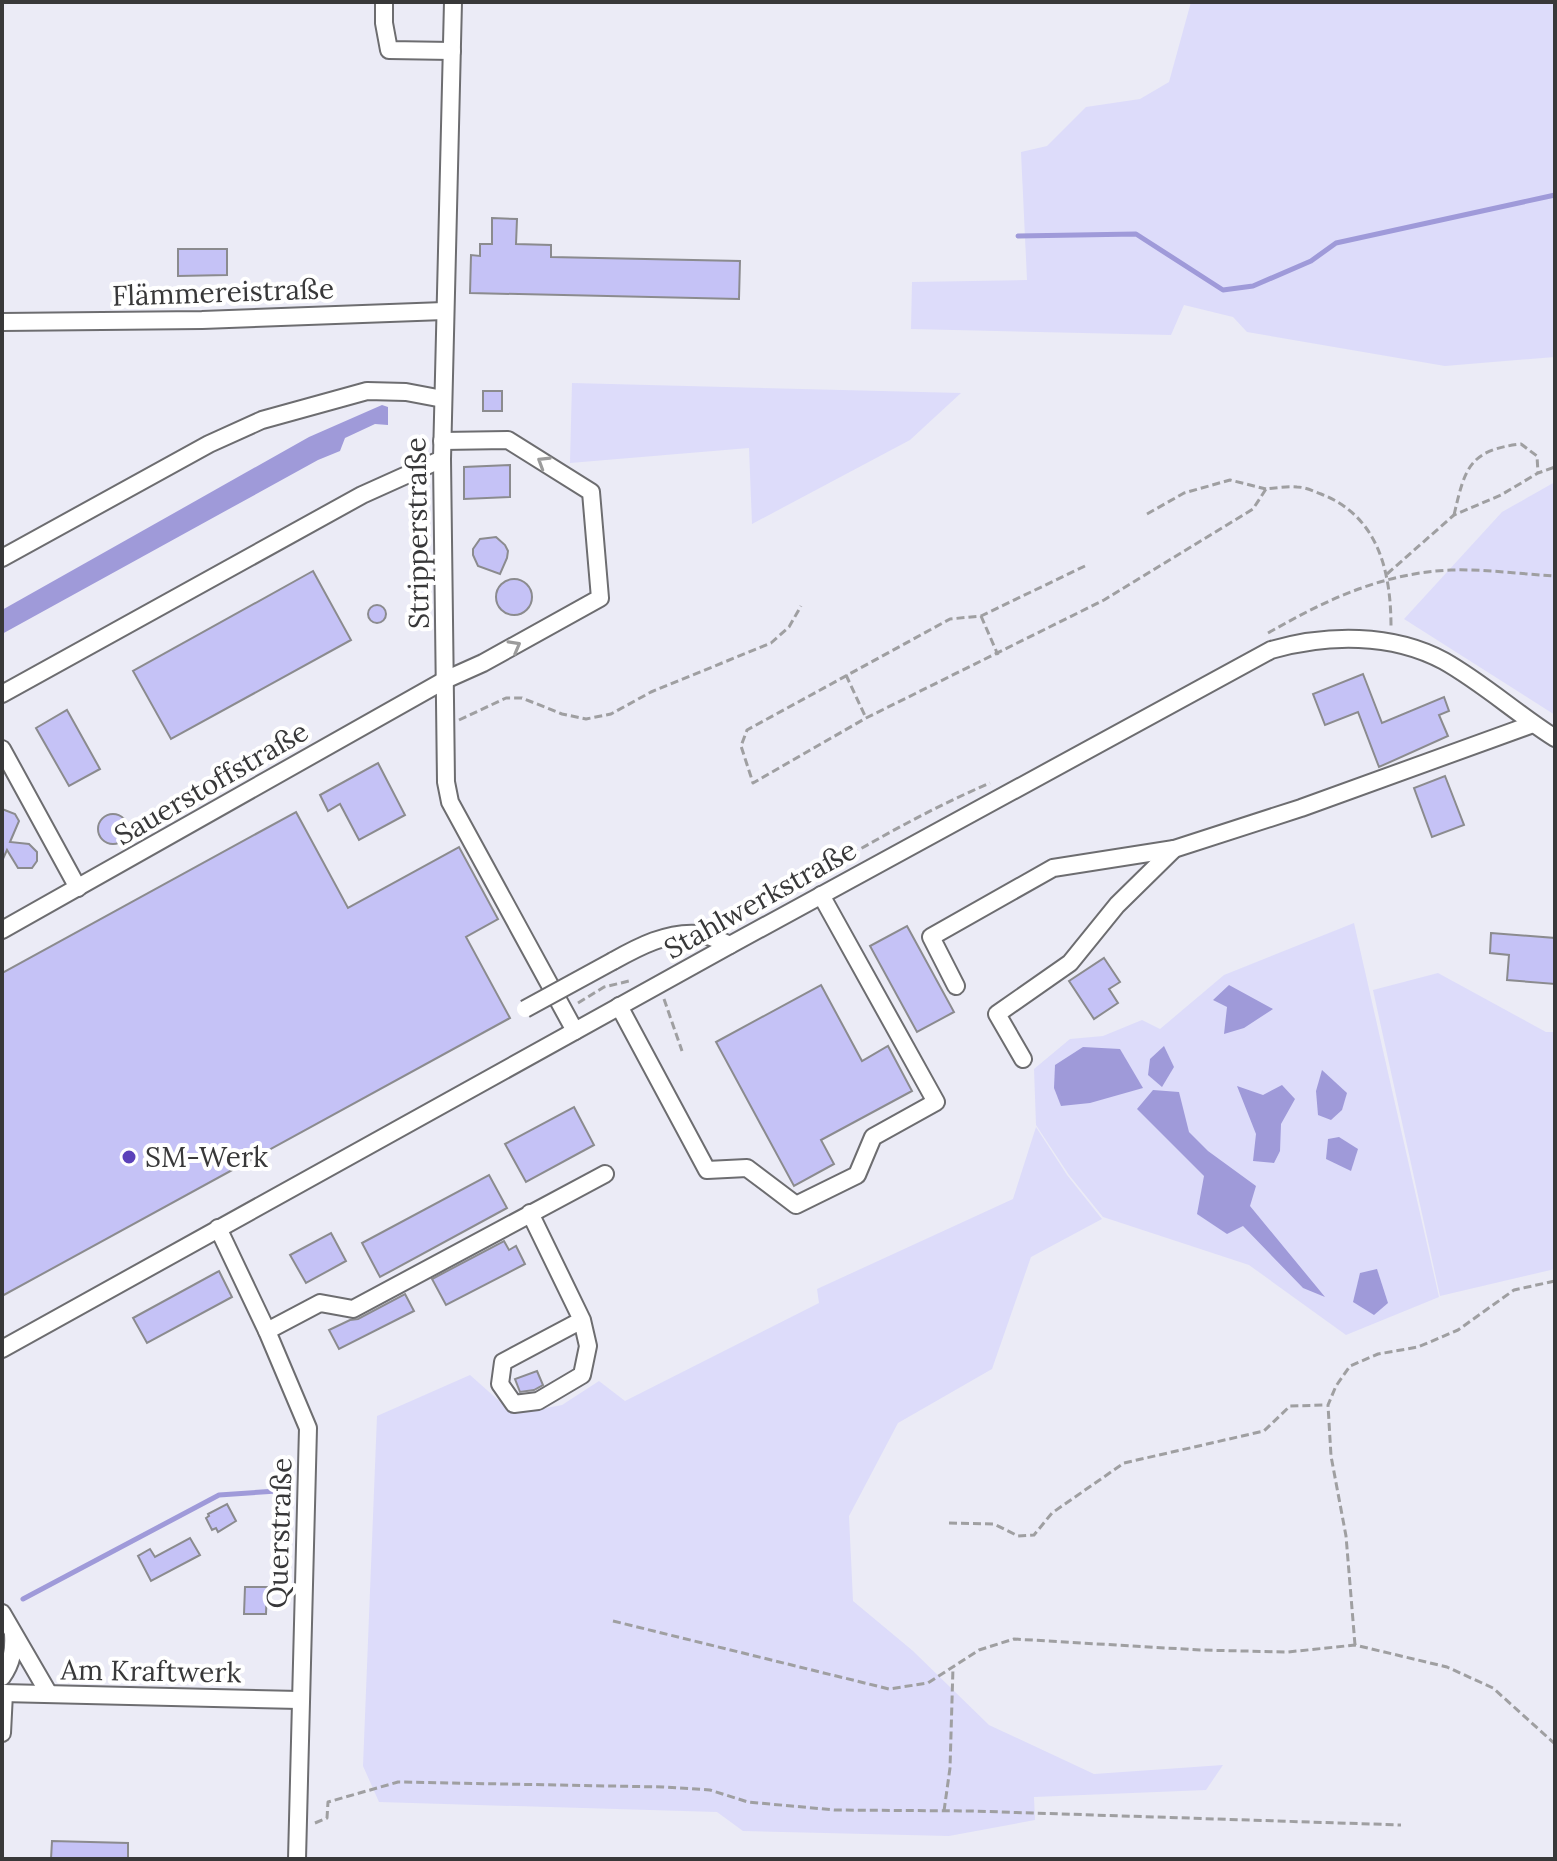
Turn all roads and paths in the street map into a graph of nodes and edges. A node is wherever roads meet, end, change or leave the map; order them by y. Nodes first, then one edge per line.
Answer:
1 (384, 2) edge
2 (453, 2) edge
3 (452, 51) junction
4 (444, 311) junction
5 (2, 322) edge
6 (443, 399) junction
7 (442, 441) junction
8 (442, 459) junction
9 (1555, 467) edge
10 (1538, 473) junction
11 (1266, 489) junction
12 (1147, 514) dead end
13 (1454, 515) junction
14 (2, 558) edge
15 (1085, 566) dead end
16 (1387, 574) junction
17 (801, 606) dead end
18 (981, 616) junction
19 (1391, 642) junction
20 (998, 655) junction
21 (846, 675) junction
22 (445, 680) junction
23 (2, 694) edge
24 (866, 718) junction
25 (1533, 724) junction
26 (445, 727) junction
27 (1555, 738) edge
28 (2, 749) edge
29 (1174, 849) junction
30 (78, 888) junction
31 (821, 895) junction
32 (2, 930) edge
33 (730, 945) junction
34 (656, 986) junction
35 (956, 986) dead end
36 (619, 1006) junction
37 (525, 1009) dead end
38 (575, 1031) junction
39 (682, 1051) dead end
40 (1023, 1059) dead end
41 (605, 1174) dead end
42 (530, 1213) junction
43 (218, 1228) junction
44 (1555, 1281) edge
45 (582, 1320) junction
46 (267, 1331) junction
47 (2, 1349) edge
48 (1328, 1405) junction
49 (949, 1523) dead end
50 (2, 1613) edge
51 (613, 1621) dead end
52 (13, 1632) junction
53 (1355, 1645) junction
54 (953, 1666) junction
55 (3, 1688) edge
56 (49, 1694) junction
57 (299, 1700) junction
58 (2, 1733) edge
59 (1555, 1744) edge
60 (944, 1811) junction
61 (298, 1824) junction
62 (1401, 1825) dead end
63 (297, 1859) edge

1 - 3 street
2 - 3 street, Stripperstraße
3 - 4 street, Stripperstraße
4 - 5 street, Flämmereistraße
4 - 6 street, Stripperstraße
6 - 7 street, Stripperstraße
6 - 14 street
7 - 8 street, Stripperstraße
22 -> 7 street, Sauerstoffstraße
8 - 22 street, Stripperstraße
8 - 23 street
9 - 10 path
10 - 13 path
10 - 13 path
11 - 12 path
11 - 16 path
11 - 20 path
13 - 16 path
15 - 18 path
16 - 19 path
17 - 26 path
18 - 20 path
18 - 21 path
19 - 25 street, Stahlwerkstraße
19 - 31 street, Stahlwerkstraße
20 - 24 path
21 - 24 path
21 - 24 path
22 - 26 street, Stripperstraße
22 - 30 street, Sauerstoffstraße
25 - 27 street, Stahlwerkstraße
25 - 29 street
26 - 38 street, Stripperstraße
28 - 30 street
29 - 35 street
29 - 40 street
30 - 32 street, Sauerstoffstraße
31 - 33 street, Stahlwerkstraße
31 - 36 street
33 - 34 street, Stahlwerkstraße
33 - 37 street, bridge
34 - 36 street, Stahlwerkstraße
34 - 39 path
36 - 38 street, Stahlwerkstraße
38 - 43 street, Stahlwerkstraße
41 - 42 street
42 - 45 street
42 - 46 street
43 - 46 street, Querstraße
43 - 47 street, Stahlwerkstraße
44 - 48 path
45 - 45 street
46 - 57 street, Querstraße
48 - 49 path
48 - 53 path
50 - 52 street
51 - 54 path
52 - 55 street
52 - 56 street
53 - 54 path
53 - 59 path
54 - 60 path
55 - 56 street, Am Kraftwerk
55 - 58 street
56 - 57 street, Am Kraftwerk
57 - 61 street, Querstraße
60 - 61 path
60 - 62 path
61 - 63 street, Querstraße

